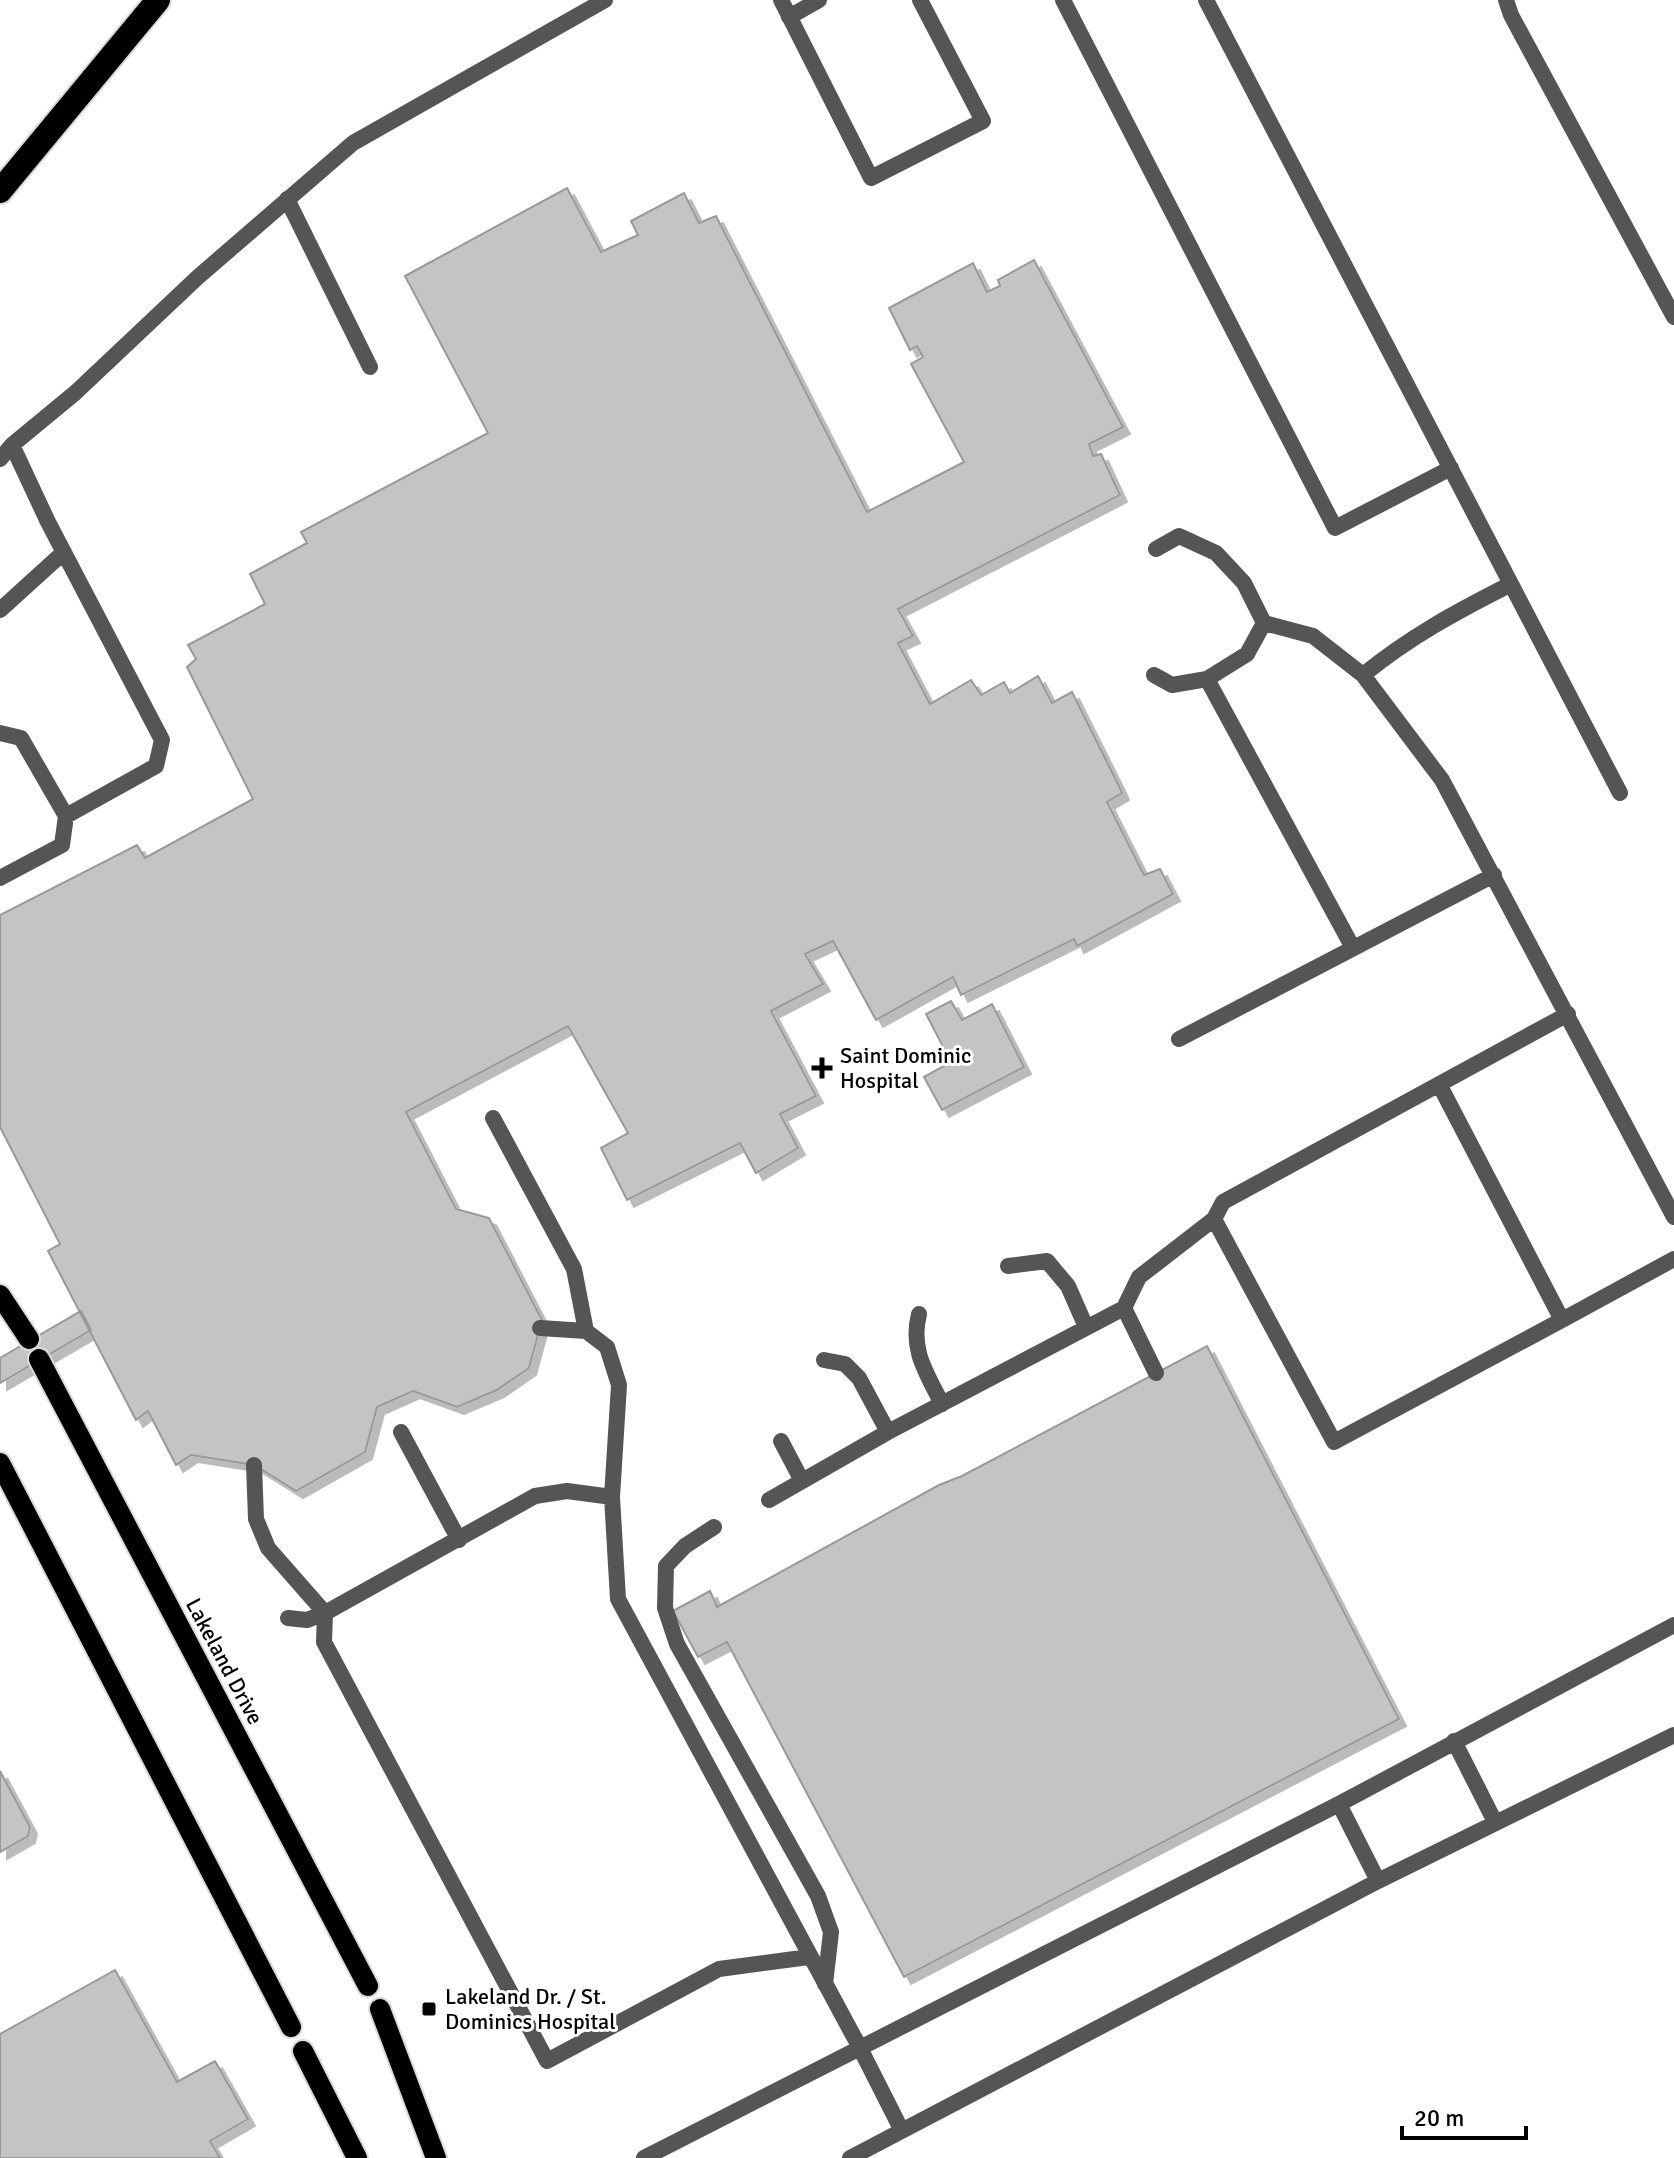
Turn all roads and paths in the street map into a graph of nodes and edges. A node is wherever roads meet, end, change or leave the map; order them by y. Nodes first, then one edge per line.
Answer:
1 (158, 0) edge
2 (605, 0) edge
3 (781, 0) edge
4 (819, 0) edge
5 (920, 0) edge
6 (1063, 0) edge
7 (1206, 0) edge
8 (1506, 0) edge
9 (789, 17) junction
10 (0, 191) edge
11 (287, 199) junction
12 (1674, 317) edge
13 (370, 367) dead end
14 (12, 445) junction
15 (0, 459) edge
16 (1451, 468) junction
17 (1156, 549) dead end
18 (64, 552) junction
19 (1511, 584) junction
20 (0, 610) edge
21 (1264, 623) junction
22 (1154, 675) dead end
23 (1363, 675) junction
24 (1207, 679) junction
25 (0, 733) edge
26 (1620, 793) dead end
27 (66, 816) junction
28 (1494, 875) junction
29 (0, 878) edge
30 (1353, 948) junction
31 (1568, 1014) junction
32 (1179, 1039) dead end
33 (1439, 1084) junction
34 (493, 1118) dead end
35 (1674, 1217) edge
36 (1214, 1219) junction
37 (1674, 1259) edge
38 (1008, 1266) dead end
39 (0, 1295) edge
40 (1124, 1308) junction
41 (919, 1314) dead end
42 (1562, 1320) junction
43 (1086, 1327) junction
44 (540, 1328) dead end
45 (586, 1331) junction
46 (29, 1339) dead end
47 (39, 1359) dead end
48 (824, 1360) dead end
49 (1156, 1373) dead end
50 (942, 1404) junction
51 (401, 1432) dead end
52 (888, 1432) junction
53 (781, 1441) dead end
54 (0, 1463) edge
55 (254, 1465) dead end
56 (801, 1479) junction
57 (612, 1497) junction
58 (769, 1500) dead end
59 (714, 1527) dead end
60 (459, 1540) junction
61 (325, 1613) junction
62 (288, 1618) dead end
63 (1674, 1625) edge
64 (1674, 1735) edge
65 (1454, 1741) junction
66 (1339, 1804) junction
67 (1495, 1822) junction
68 (1378, 1881) junction
69 (809, 1957) junction
70 (825, 1984) junction
71 (368, 1986) dead end
72 (380, 2009) dead end
73 (291, 2027) dead end
74 (860, 2048) junction
75 (303, 2051) dead end
76 (901, 2129) junction
77 (357, 2158) edge
78 (436, 2158) edge
79 (644, 2158) edge
80 (850, 2158) edge

1 - 10 highway
2 - 11 lane
3 - 9 lane
4 - 9 lane
5 - 9 lane
6 - 16 lane
7 - 16 lane
8 - 12 lane
11 - 13 lane
11 - 14 lane
14 - 15 lane
14 - 18 lane
16 - 19 lane
17 - 21 lane
18 - 20 lane
18 - 27 lane
19 - 23 lane
19 - 26 lane
21 - 23 lane
21 - 24 lane
22 - 24 lane
23 - 28 lane
24 - 30 lane
25 - 27 lane
27 - 29 lane
28 - 30 lane
28 - 31 lane
30 - 32 lane
31 - 33 lane
31 - 35 lane
33 - 36 lane
33 - 42 lane
34 - 45 lane
36 - 40 lane
36 - 42 lane
37 - 42 lane
38 - 43 lane
39 - 46 main road
40 - 43 lane
40 - 49 lane
41 - 50 lane
43 - 50 lane
44 - 45 lane
45 - 57 lane
47 - 71 main road, Lakeland Drive
48 - 52 lane
50 - 52 lane
51 - 60 lane
52 - 56 lane
53 - 56 lane
54 - 73 main road
55 - 61 lane
56 - 58 lane
57 - 60 lane
57 - 69 lane
59 - 70 lane
60 - 61 lane
61 - 62 lane
61 - 69 lane
63 - 65 lane
64 - 67 lane
65 - 66 lane
65 - 67 lane
66 - 68 lane
66 - 74 lane
67 - 68 lane
68 - 76 lane
69 - 70 lane
70 - 74 lane
72 - 78 main road
74 - 76 lane
74 - 79 lane
75 - 77 main road
76 - 80 lane

